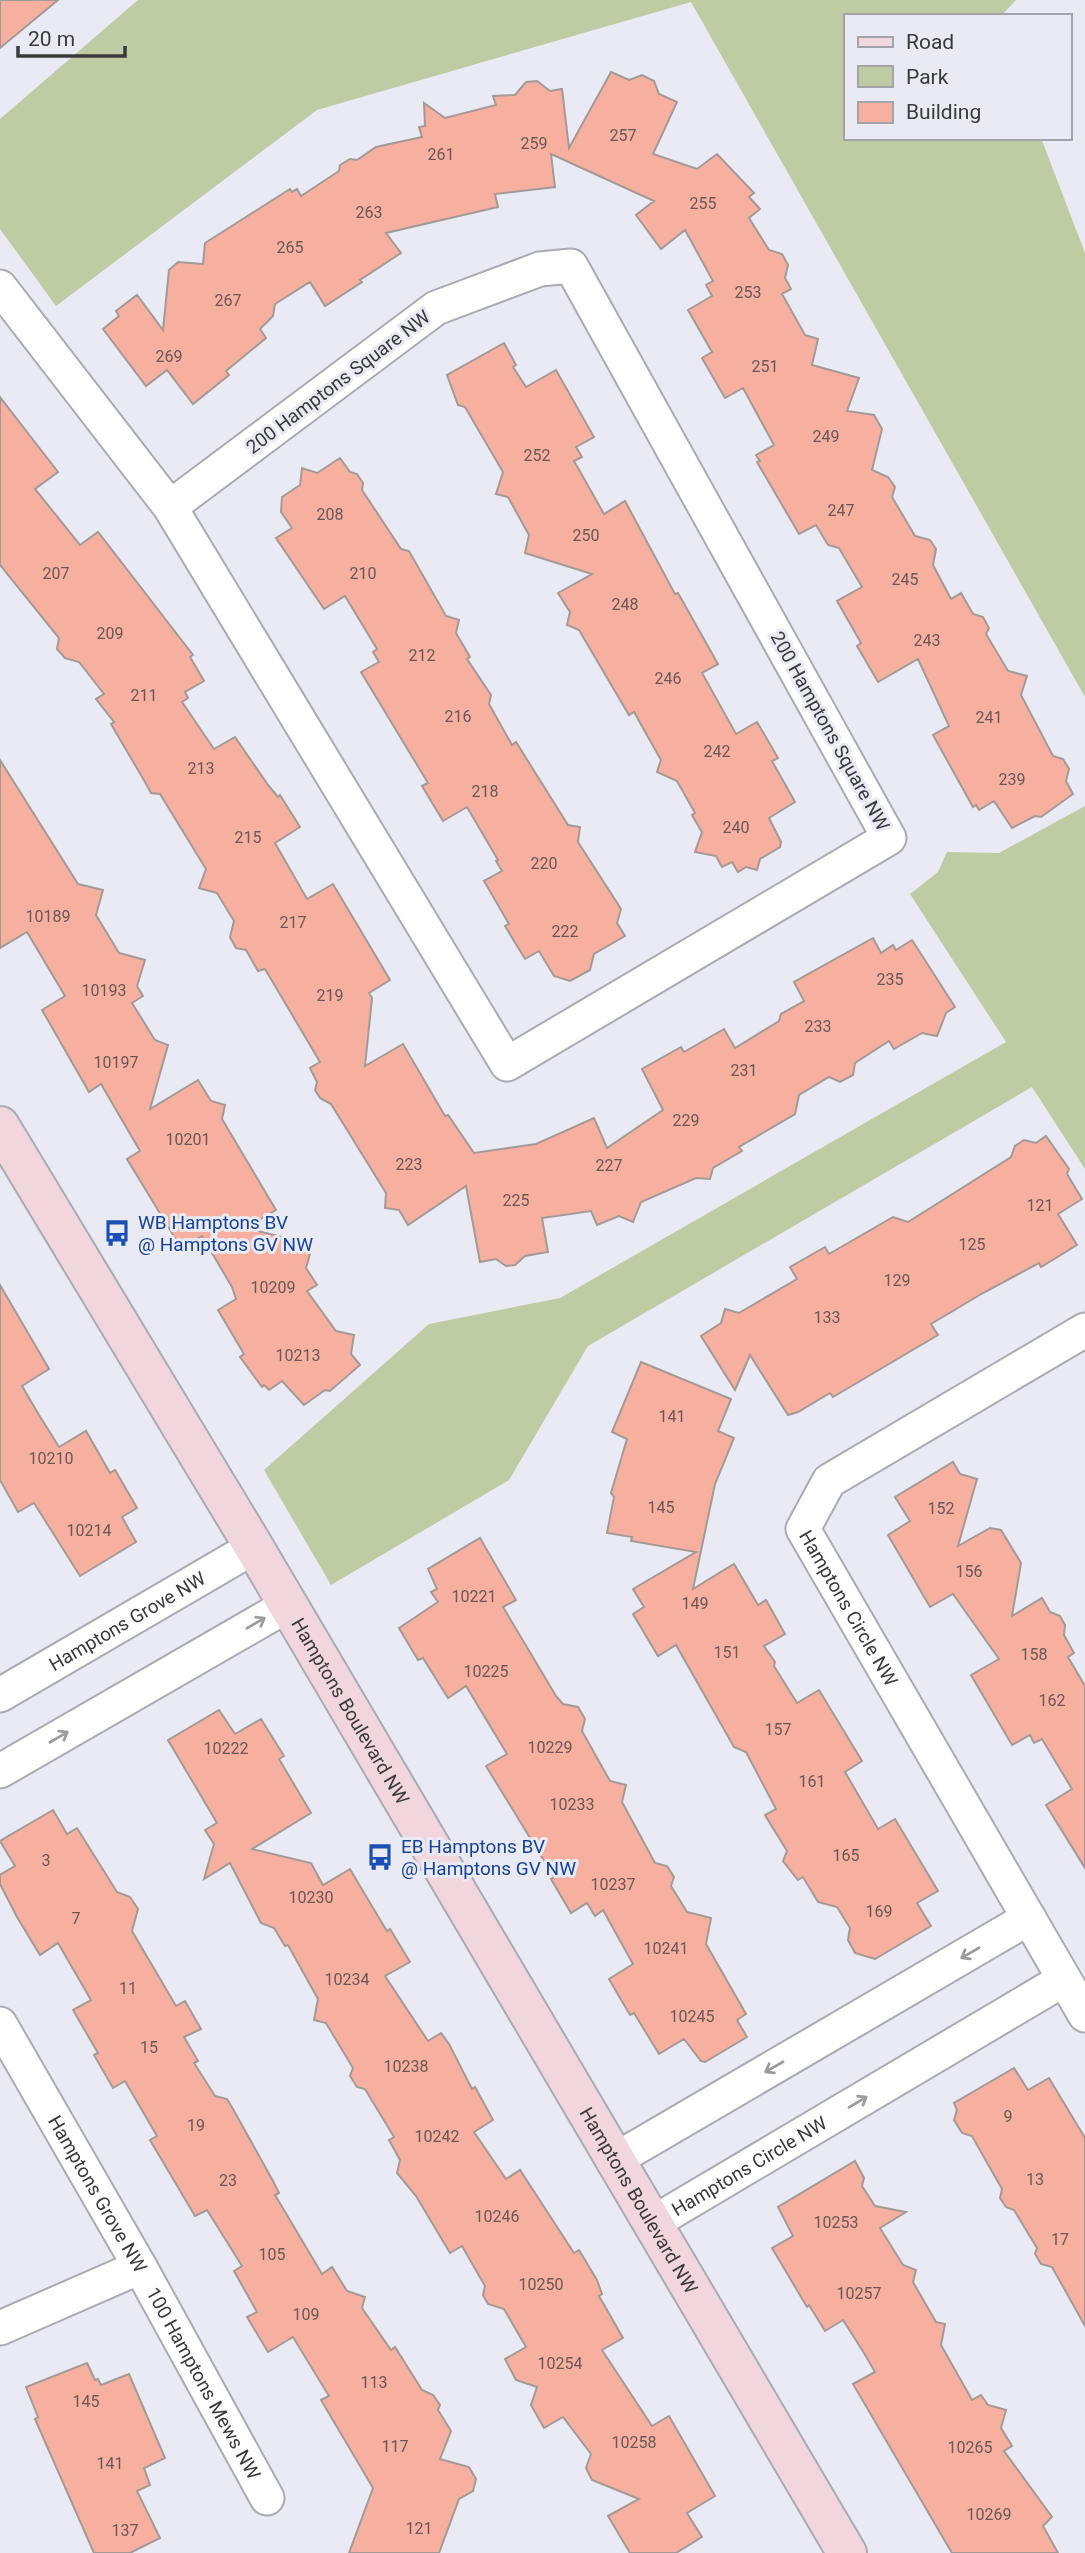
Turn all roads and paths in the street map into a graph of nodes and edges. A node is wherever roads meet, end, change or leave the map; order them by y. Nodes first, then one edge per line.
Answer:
1 (0, 287) edge
2 (170, 507) junction
3 (0, 1126) edge
4 (1085, 1330) edge
5 (254, 1547) junction
6 (288, 1605) junction
7 (0, 1695) edge
8 (0, 1771) edge
9 (1029, 1918) junction
10 (1063, 1980) junction
11 (1085, 2015) edge
12 (0, 2024) edge
13 (613, 2161) junction
14 (651, 2224) junction
15 (140, 2267) junction
16 (0, 2328) edge
17 (267, 2498) dead end
18 (847, 2553) edge

1 - 2 street, 200 Hamptons Square NW
2 - 2 street, 200 Hamptons Square NW
3 - 5 street, Hamptons Boulevard NW
4 - 9 street, Hamptons Circle NW
5 - 6 street, Hamptons Boulevard NW
5 - 7 street, Hamptons Grove NW
8 -> 6 street
6 - 13 street, Hamptons Boulevard NW
9 - 10 street, Hamptons Circle NW
9 -> 13 street
10 - 11 street, Hamptons Circle NW
14 -> 10 street, Hamptons Circle NW
12 - 15 street, Hamptons Grove NW
13 - 14 street, Hamptons Boulevard NW
14 - 18 street, Hamptons Boulevard NW
15 - 16 street, Hamptons Grove NW
15 - 17 street, 100 Hamptons Mews NW

